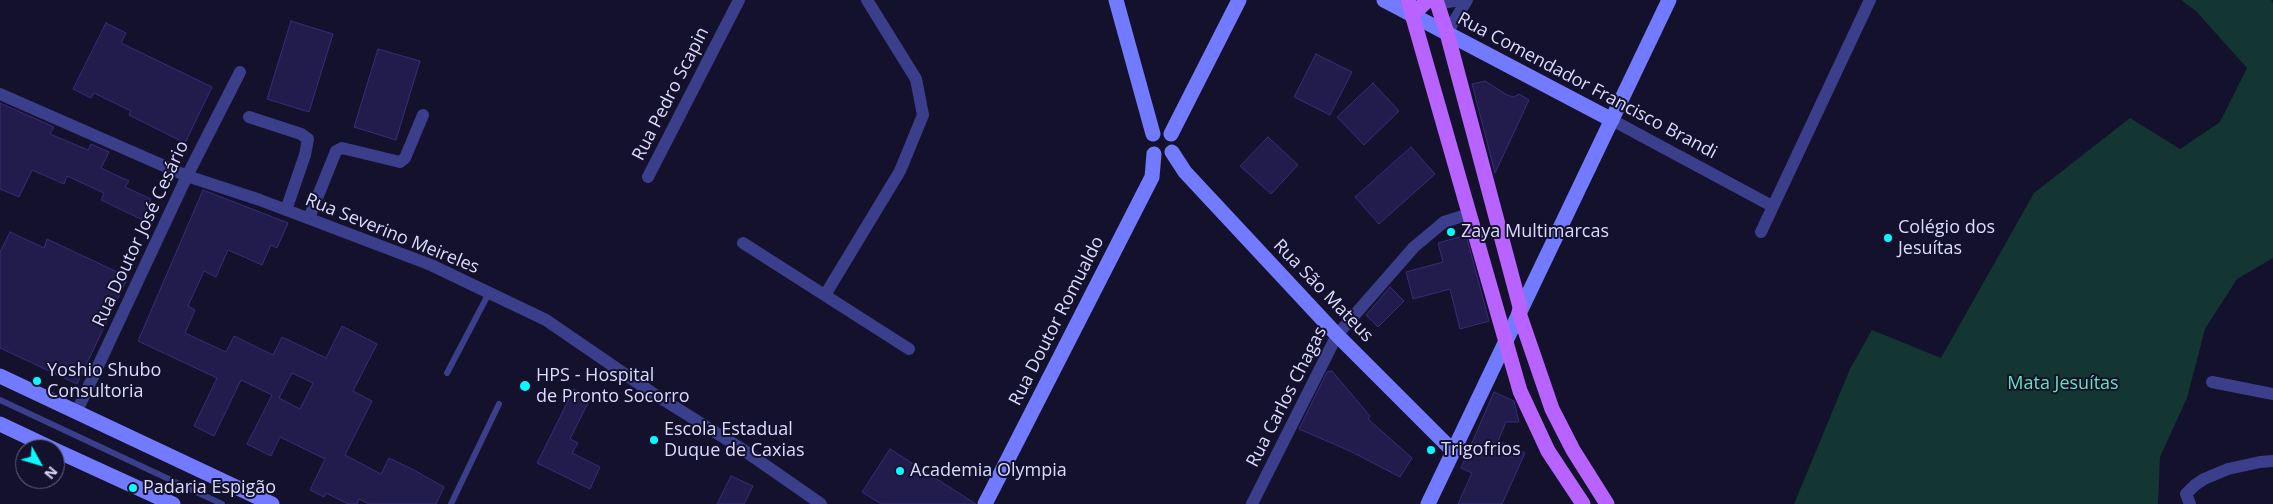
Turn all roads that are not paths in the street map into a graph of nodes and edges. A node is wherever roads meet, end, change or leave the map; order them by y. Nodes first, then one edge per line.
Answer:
1 (740, 0) edge
2 (866, 0) edge
3 (1116, 0) edge
4 (1239, 0) edge
5 (1384, 0) edge
6 (1428, 0) edge
7 (1436, 0) edge
8 (1440, 0) edge
9 (1460, 0) edge
10 (1467, 0) edge
11 (1670, 0) edge
12 (1870, 0) edge
13 (1410, 7) edge
14 (1447, 33) junction
15 (240, 72) dead end
16 (0, 94) edge
17 (423, 116) dead end
18 (248, 117) dead end
19 (1612, 120) junction
20 (1154, 134) junction
21 (1171, 134) junction
22 (1172, 152) junction
23 (1154, 154) junction
24 (1185, 172) junction
25 (187, 176) junction
26 (648, 177) dead end
27 (1152, 177) junction
28 (1772, 206) junction
29 (286, 210) junction
30 (1470, 214) junction
31 (309, 218) junction
32 (1761, 232) dead end
33 (743, 243) dead end
34 (489, 293) junction
35 (825, 295) junction
36 (1520, 313) junction
37 (1337, 335) junction
38 (1505, 342) junction
39 (909, 349) dead end
40 (447, 373) dead end
41 (0, 376) edge
42 (2212, 382) dead end
43 (2273, 394) edge
44 (0, 400) edge
45 (499, 404) dead end
46 (76, 413) junction
47 (0, 424) edge
48 (31, 439) edge
49 (1453, 451) junction
50 (65, 455) edge
51 (2273, 461) edge
52 (173, 504) edge
53 (222, 504) edge
54 (272, 504) edge
55 (451, 504) edge
56 (821, 504) edge
57 (985, 504) edge
58 (1252, 504) edge
59 (1428, 504) edge
60 (1583, 504) edge
61 (1607, 504) edge
62 (2190, 504) edge

1 - 26 street, Rua Pedro Scapin
2 - 35 street
3 - 20 main road
4 - 21 main road
5 - 13 main road, Rua Comendador Francisco Brandi
6 - 13 main road
7 - 14 main road
8 - 9 street
10 - 14 street
11 - 19 main road
12 - 28 street
13 - 14 main road, Rua Comendador Francisco Brandi
13 - 30 main road
14 - 19 main road, Rua Comendador Francisco Brandi
14 - 36 main road
15 - 25 street, Rua Doutor José Cesário
16 - 25 street, Rua Severino Meireles
17 - 31 street
18 - 29 street
19 - 28 street, Rua Comendador Francisco Brandi
19 - 36 main road
20 - 21 main road
20 - 23 main road
21 - 22 main road
22 - 23 main road
22 - 24 main road, Rua São Mateus
23 - 27 main road, Rua Doutor Romualdo
24 - 27 main road
24 - 37 main road, Rua São Mateus
25 - 29 street, Rua Severino Meireles
25 - 46 street, Rua Doutor José Cesário
27 - 57 main road, Rua Doutor Romualdo
28 - 32 street
29 - 31 street, Rua Severino Meireles
30 - 37 street, Rua Carlos Chagas
30 - 38 main road
31 - 34 street, Rua Severino Meireles
33 - 35 street
34 - 40 lane
34 - 56 street, Rua Severino Meireles
35 - 39 street
36 - 38 main road
36 - 61 main road
37 - 49 main road, Rua São Mateus
37 - 58 street, Rua Carlos Chagas
38 - 49 main road
38 - 60 main road
41 - 46 main road
42 - 43 street
44 - 53 lane
45 - 55 lane
46 - 54 main road
47 - 48 main road
49 - 59 main road
50 - 52 main road
51 - 62 street

